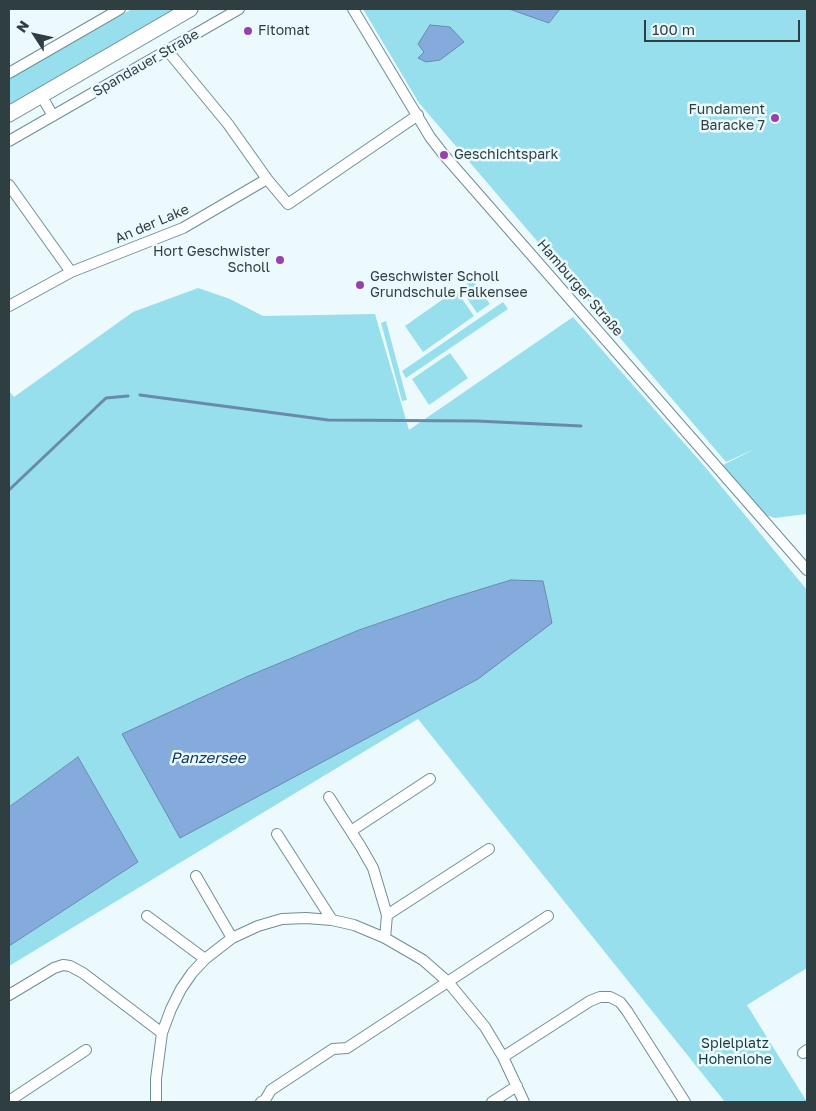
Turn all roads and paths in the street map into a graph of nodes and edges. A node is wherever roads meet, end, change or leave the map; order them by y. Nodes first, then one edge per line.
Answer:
1 (120, 9) edge
2 (190, 9) edge
3 (239, 9) edge
4 (354, 9) edge
5 (167, 50) junction
6 (9, 73) edge
7 (41, 95) junction
8 (9, 114) edge
9 (418, 115) junction
10 (53, 116) junction
11 (9, 141) edge
12 (267, 179) junction
13 (9, 185) edge
14 (71, 272) junction
15 (9, 306) edge
16 (807, 570) edge
17 (430, 779) dead end
18 (329, 797) dead end
19 (351, 831) junction
20 (277, 834) dead end
21 (489, 848) dead end
22 (196, 876) dead end
23 (387, 914) junction
24 (147, 916) dead end
25 (548, 916) dead end
26 (332, 920) junction
27 (232, 938) junction
28 (385, 938) junction
29 (205, 959) junction
30 (448, 982) junction
31 (9, 996) edge
32 (162, 1033) junction
33 (86, 1050) dead end
34 (503, 1057) junction
35 (517, 1086) junction
36 (9, 1101) edge
37 (156, 1102) edge
38 (261, 1102) edge
39 (492, 1102) edge
40 (524, 1102) edge
41 (685, 1102) edge

1 - 6 street
2 - 7 main road, Spandauer Straße
3 - 5 street, Spandauer Straße
4 - 9 street, Hamburger Straße
5 - 10 street, Spandauer Straße
5 - 12 street
7 - 8 main road, Spandauer Straße
7 - 10 street
9 - 12 street
9 - 16 street, Hamburger Straße
10 - 11 street, Spandauer Straße
12 - 14 street, An der Lake
13 - 14 street
14 - 15 street, An der Lake
17 - 19 street
18 - 19 street
19 - 23 street
20 - 26 street
21 - 23 street
22 - 27 street
23 - 28 street
24 - 29 street
25 - 30 street
26 - 27 street
26 - 28 street
27 - 29 street
28 - 30 street
29 - 32 street
30 - 34 street
30 - 38 street
31 - 32 street
32 - 37 street
33 - 36 street
34 - 35 street
34 - 41 street
35 - 39 street
35 - 40 street

